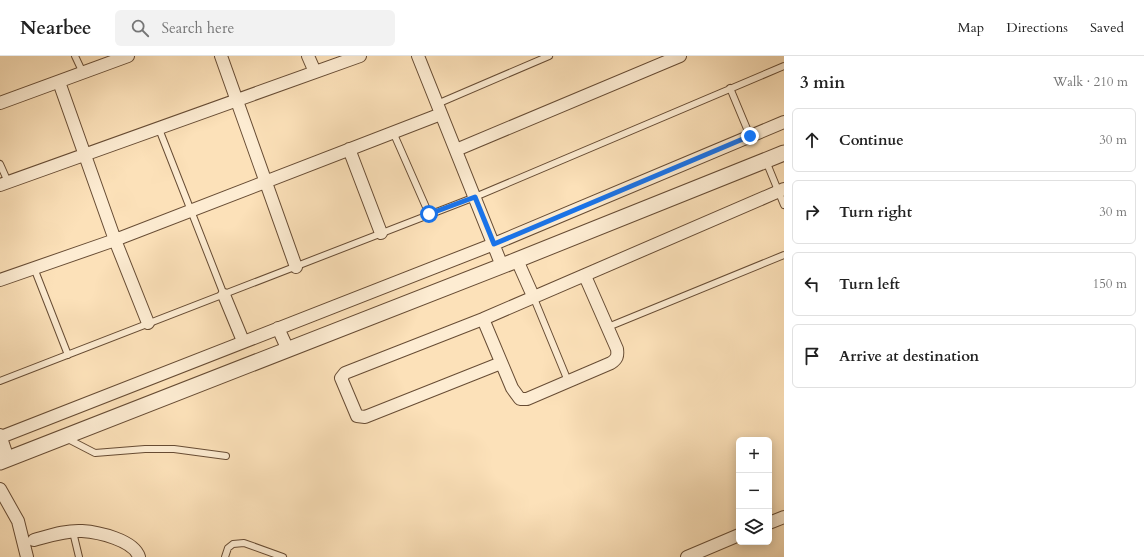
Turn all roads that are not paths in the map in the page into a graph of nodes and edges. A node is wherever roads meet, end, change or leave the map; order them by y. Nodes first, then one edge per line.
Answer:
1 (75, 56) edge
2 (128, 56) edge
3 (221, 56) edge
4 (308, 56) edge
5 (360, 56) edge
6 (419, 56) edge
7 (549, 56) edge
8 (680, 56) edge
9 (784, 66) edge
10 (315, 72) junction
11 (83, 73) junction
12 (59, 82) junction
13 (730, 88) junction
14 (238, 100) junction
15 (0, 103) edge
16 (439, 109) junction
17 (784, 122) edge
18 (159, 129) junction
19 (393, 132) junction
20 (750, 136) junction
21 (349, 149) junction
22 (456, 150) junction
23 (784, 153) edge
24 (85, 156) junction
25 (766, 160) junction
26 (0, 164) edge
27 (265, 181) junction
28 (4, 183) edge
29 (781, 190) edge
30 (475, 197) junction
31 (784, 205) edge
32 (191, 210) junction
33 (429, 214) junction
34 (381, 234) junction
35 (115, 240) junction
36 (494, 244) junction
37 (784, 255) edge
38 (517, 260) junction
39 (502, 266) junction
40 (296, 267) junction
41 (34, 268) junction
42 (585, 276) junction
43 (0, 280) edge
44 (224, 295) junction
45 (533, 296) junction
46 (484, 319) junction
47 (148, 324) junction
48 (608, 327) junction
49 (278, 328) junction
50 (243, 342) junction
51 (288, 350) junction
52 (68, 355) junction
53 (502, 363) junction
54 (568, 380) junction
55 (0, 382) edge
56 (0, 436) edge
57 (64, 437) junction
58 (226, 456) dead end
59 (4, 460) edge
60 (1, 493) edge
61 (784, 517) edge
62 (772, 522) edge
63 (72, 532) junction
64 (736, 536) edge
65 (34, 540) dead end
66 (27, 557) edge
67 (79, 557) edge
68 (139, 557) edge
69 (225, 557) edge
70 (284, 557) edge
71 (687, 557) edge

1 - 11 lane
2 - 11 street
3 - 14 street
4 - 10 street
5 - 10 street
6 - 16 street
7 - 16 lane
8 - 22 street
9 - 13 lane
10 - 14 street
11 - 12 street
12 - 15 street
12 - 24 street
13 - 20 lane
13 - 30 lane
14 - 18 street
14 - 27 street
16 - 19 street
16 - 22 street
17 - 20 street
18 - 24 street
18 - 32 lane
19 - 21 street
19 - 33 lane
20 - 36 street
21 - 27 street
21 - 34 street
22 - 30 street
23 - 25 street
24 - 28 street
24 - 35 street
25 - 29 lane
25 - 38 street
26 - 28 lane
27 - 32 street
27 - 40 street
29 - 31 lane
29 - 42 street
30 - 33 lane
30 - 36 street
32 - 35 street
32 - 44 lane
33 - 34 lane
34 - 40 lane
35 - 41 street
35 - 47 street
36 - 39 street
36 - 49 street
37 - 48 lane
38 - 39 street
38 - 45 street
39 - 51 street
40 - 44 lane
41 - 43 street
41 - 52 lane
42 - 45 street
42 - 48 street
44 - 47 lane
44 - 50 street
45 - 46 street
45 - 54 lane
46 - 53 street
46 - 53 street
47 - 52 lane
48 - 54 street
49 - 50 street
49 - 51 street
50 - 56 street
51 - 57 street
52 - 55 lane
53 - 54 street
56 - 59 street
57 - 58 lane
57 - 59 street
60 - 66 street
61 - 62 street
63 - 65 street
63 - 67 lane
63 - 68 street
64 - 71 street
69 - 70 lane

